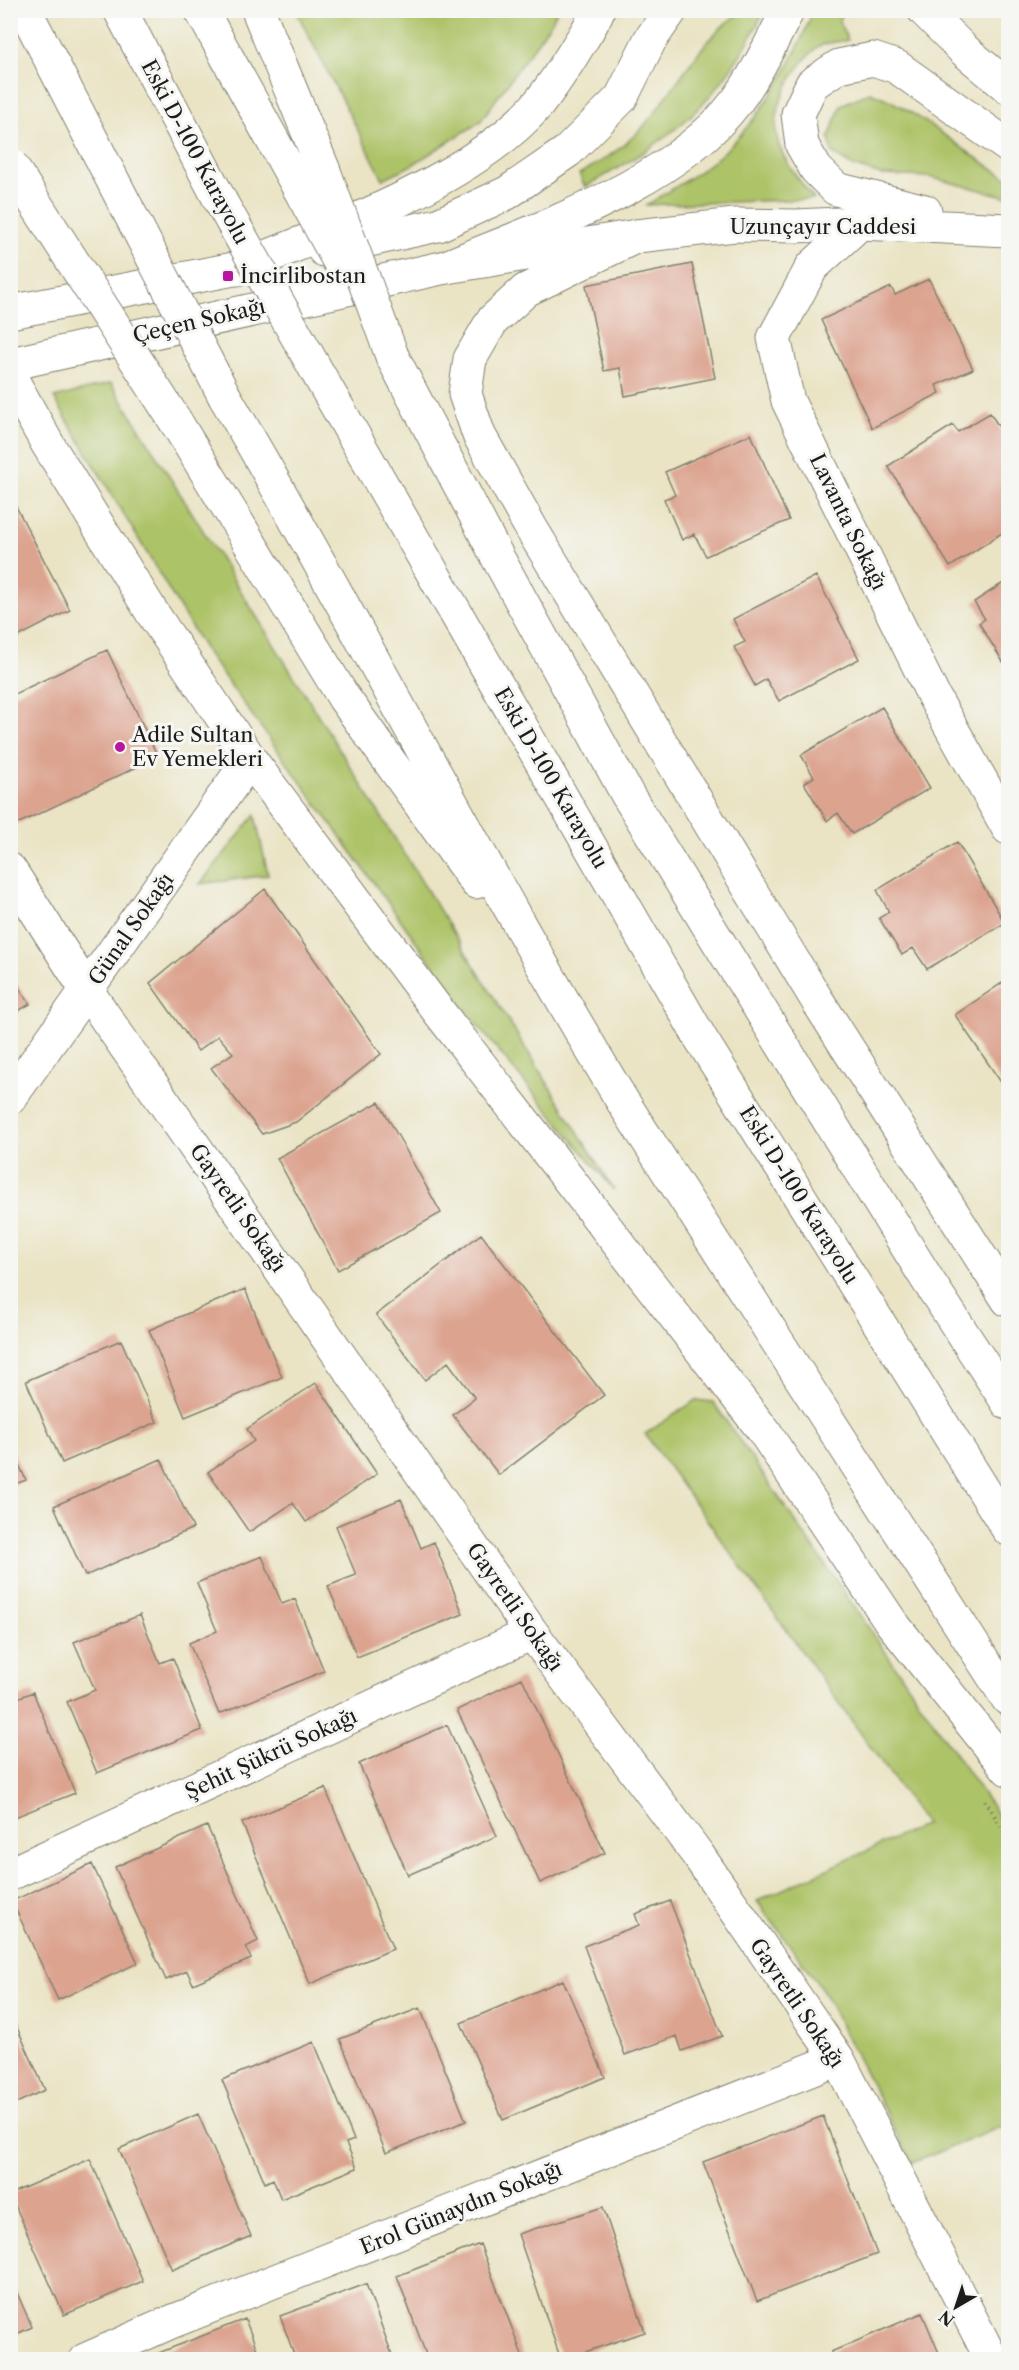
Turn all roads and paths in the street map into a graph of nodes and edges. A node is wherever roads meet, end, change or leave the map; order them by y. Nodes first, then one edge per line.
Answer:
1 (26, 10) edge
2 (120, 10) edge
3 (201, 10) edge
4 (258, 10) edge
5 (598, 10) edge
6 (670, 10) edge
7 (788, 10) edge
8 (924, 10) edge
9 (1008, 87) edge
10 (1008, 146) edge
11 (10, 164) edge
12 (312, 180) junction
13 (860, 223) junction
14 (1008, 230) edge
15 (637, 236) junction
16 (446, 267) junction
17 (238, 269) junction
18 (10, 312) edge
19 (12, 379) edge
20 (250, 759) junction
21 (1008, 828) edge
22 (10, 870) edge
23 (87, 991) junction
24 (565, 1006) junction
25 (10, 1098) edge
26 (1008, 1300) edge
27 (1008, 1403) edge
28 (1008, 1529) edge
29 (532, 1633) junction
30 (1008, 1700) edge
31 (1008, 1769) edge
32 (10, 1874) edge
33 (837, 2060) junction
34 (85, 2360) edge
35 (992, 2360) edge

1 - 24 main road, bridge
2 - 28 main road, Eski D-100 Karayolu, bridge
3 - 12 main road
4 - 12 main road
5 - 17 main road
6 - 17 main road
7 - 16 main road
8 - 9 main road
10 - 14 main road
11 - 24 main road, bridge
12 - 27 main road, bridge
13 - 14 main road, Uzunçayır Caddesi
13 - 15 main road, Uzunçayır Caddesi
13 - 21 main road, Lavanta Sokağı
15 - 16 main road, Çeçen Sokağı
15 - 26 main road
16 - 19 main road, Çeçen Sokağı
17 - 18 main road, Çeçen Sokağı
19 - 20 main road
20 - 23 main road, Günal Sokağı
20 - 31 main road
22 - 23 main road, Gayretli Sokağı
23 - 25 main road, Günal Sokağı
23 - 29 main road, Gayretli Sokağı
24 - 30 main road
29 - 32 main road, Şehit Şükrü Sokağı
29 - 33 main road, Gayretli Sokağı
33 - 34 main road, Erol Günaydın Sokağı
33 - 35 main road, Gayretli Sokağı

